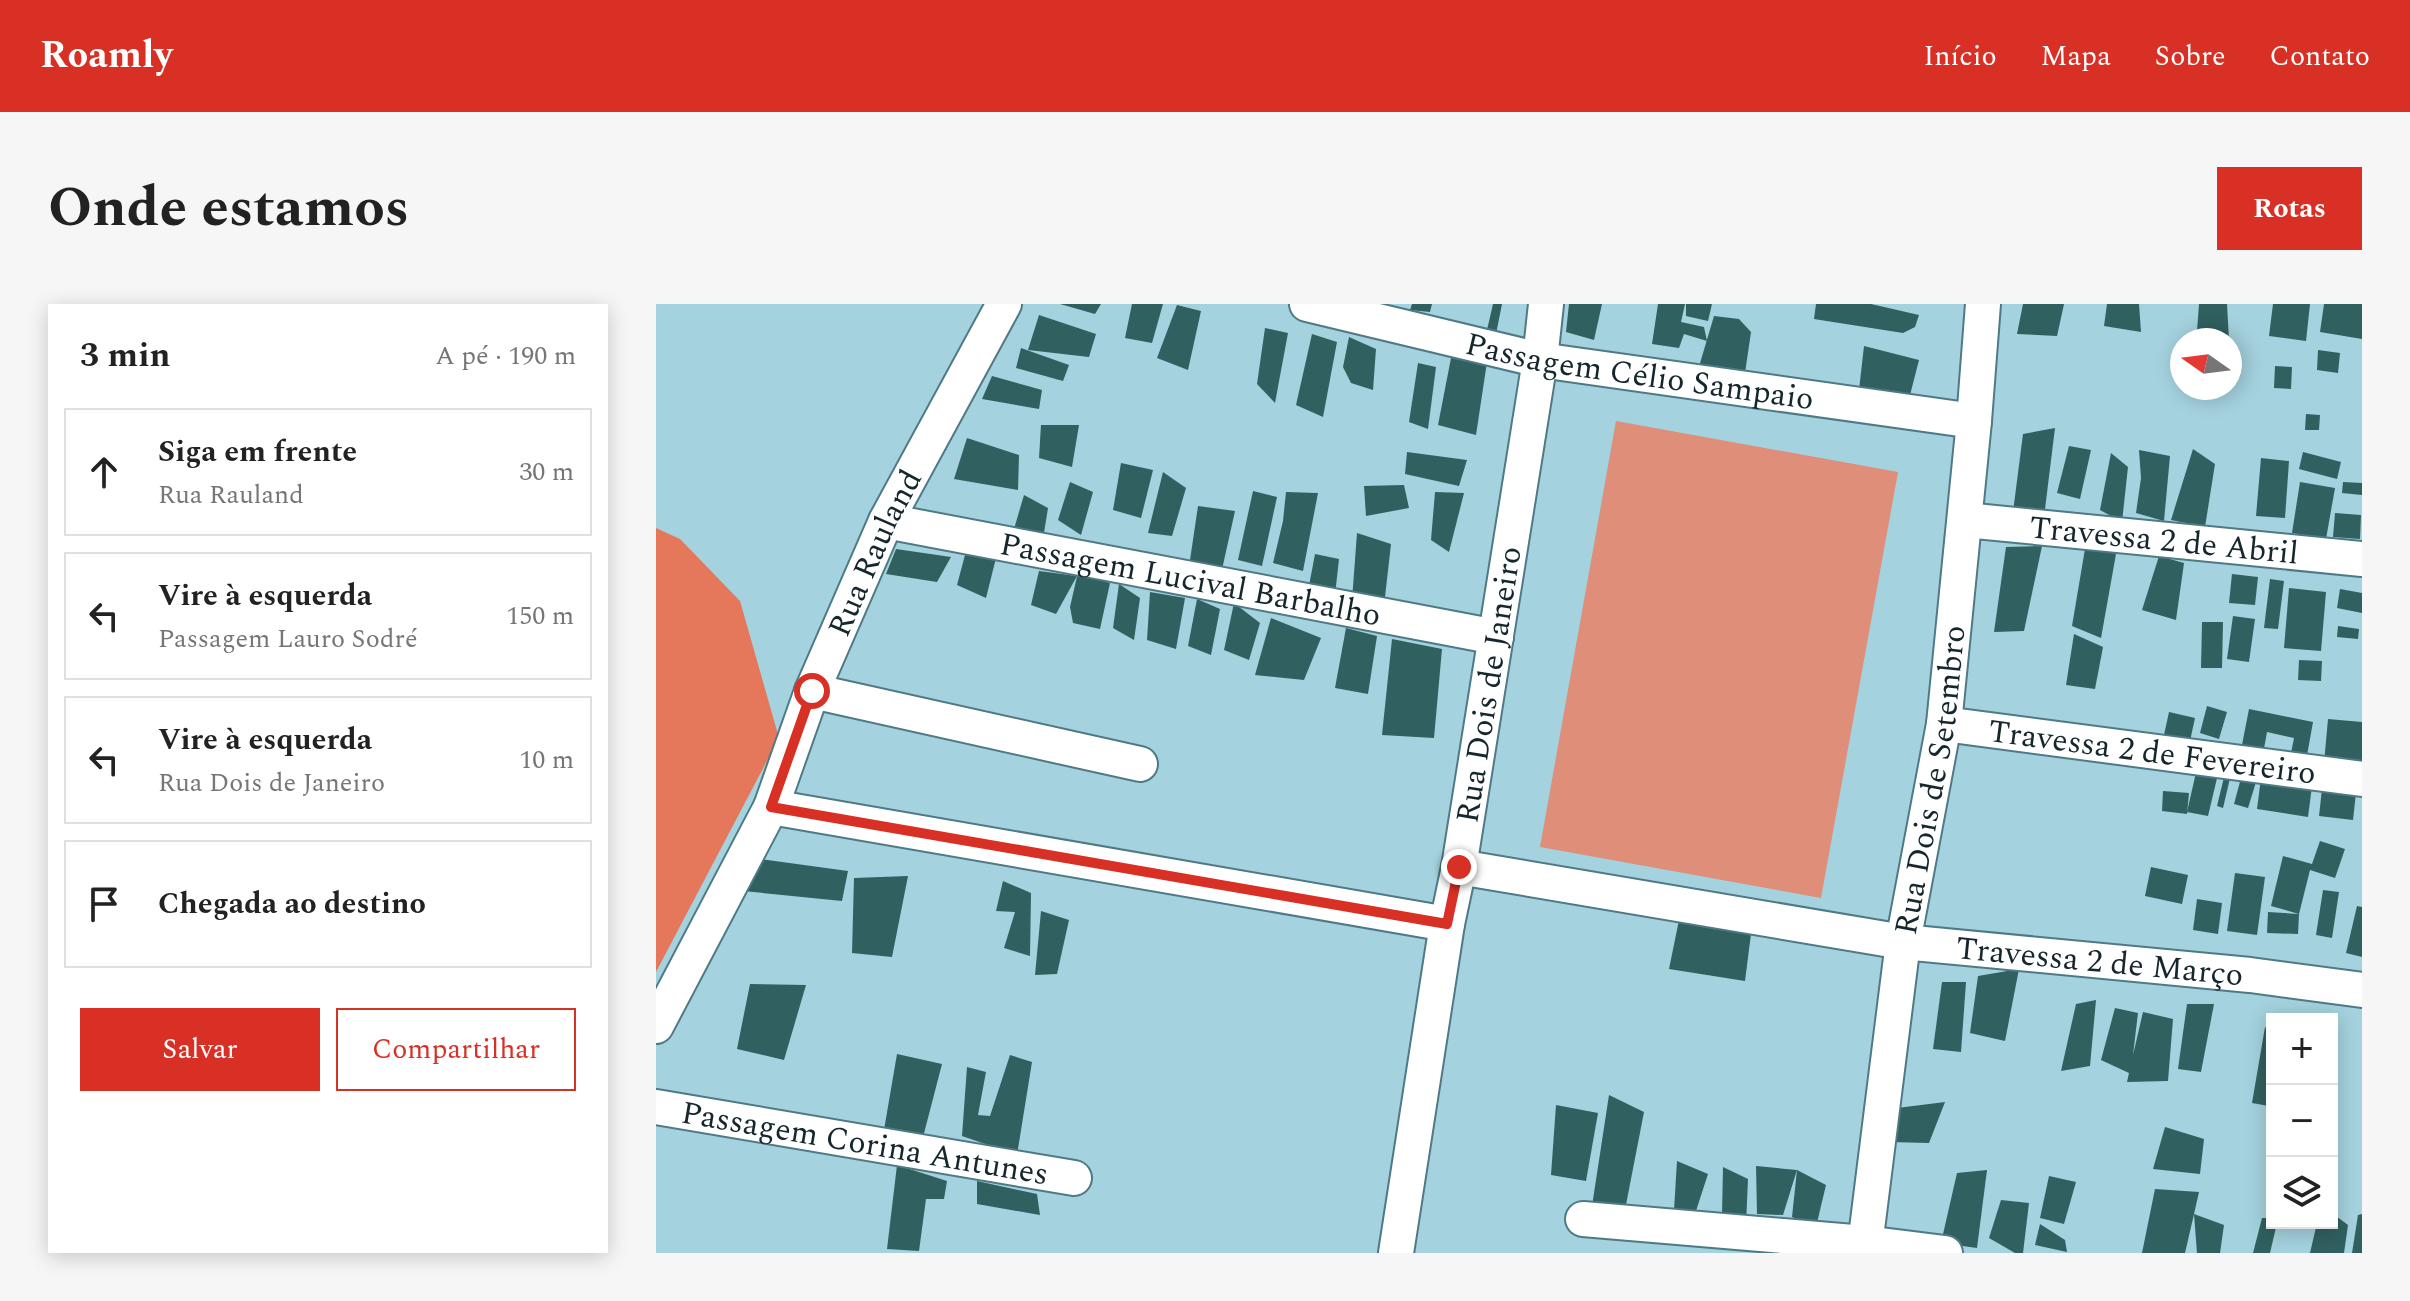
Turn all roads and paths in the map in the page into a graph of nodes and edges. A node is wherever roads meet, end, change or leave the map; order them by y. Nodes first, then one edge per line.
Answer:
1 (1004, 304) edge
2 (1307, 304) edge
3 (1546, 304) edge
4 (1983, 304) edge
5 (1540, 360) junction
6 (1974, 421) junction
7 (1965, 520) junction
8 (886, 521) junction
9 (2362, 559) edge
10 (1496, 637) junction
11 (812, 691) junction
12 (1944, 724) junction
13 (1140, 764) dead end
14 (2362, 779) edge
15 (771, 807) junction
16 (1459, 867) junction
17 (1447, 924) junction
18 (1903, 942) junction
19 (2362, 990) edge
20 (656, 1026) edge
21 (656, 1107) edge
22 (1074, 1178) dead end
23 (1583, 1219) dead end
24 (1864, 1248) edge
25 (1396, 1253) edge
26 (1945, 1253) edge

1 - 8 street, Rua Rauland
2 - 5 street, Passagem Célio Sampaio
3 - 5 street, Rua Dois de Janeiro
4 - 6 street, Rua Dois de Setembro
5 - 6 street, Passagem Célio Sampaio
5 - 10 street, Rua Dois de Janeiro
6 - 7 street, Rua Dois de Setembro
7 - 9 street, Travessa 2 de Abril
7 - 12 street, Rua Dois de Setembro
8 - 10 street, Passagem Lucival Barbalho
8 - 11 street, Rua Rauland
10 - 16 street, Rua Dois de Janeiro
11 - 13 street
11 - 15 street, Rua Rauland
12 - 14 street, Travessa 2 de Fevereiro
12 - 18 street, Rua Dois de Setembro
15 - 17 street
15 - 20 street, Rua Rauland
16 - 17 street, Rua Dois de Janeiro
16 - 18 street, Travessa 2 de Março
17 - 25 street, Rua Dois de Janeiro
18 - 19 street, Travessa 2 de Março
18 - 24 street, Rua Dois de Setembro
21 - 22 street, Passagem Corina Antunes
23 - 24 street
24 - 26 street

